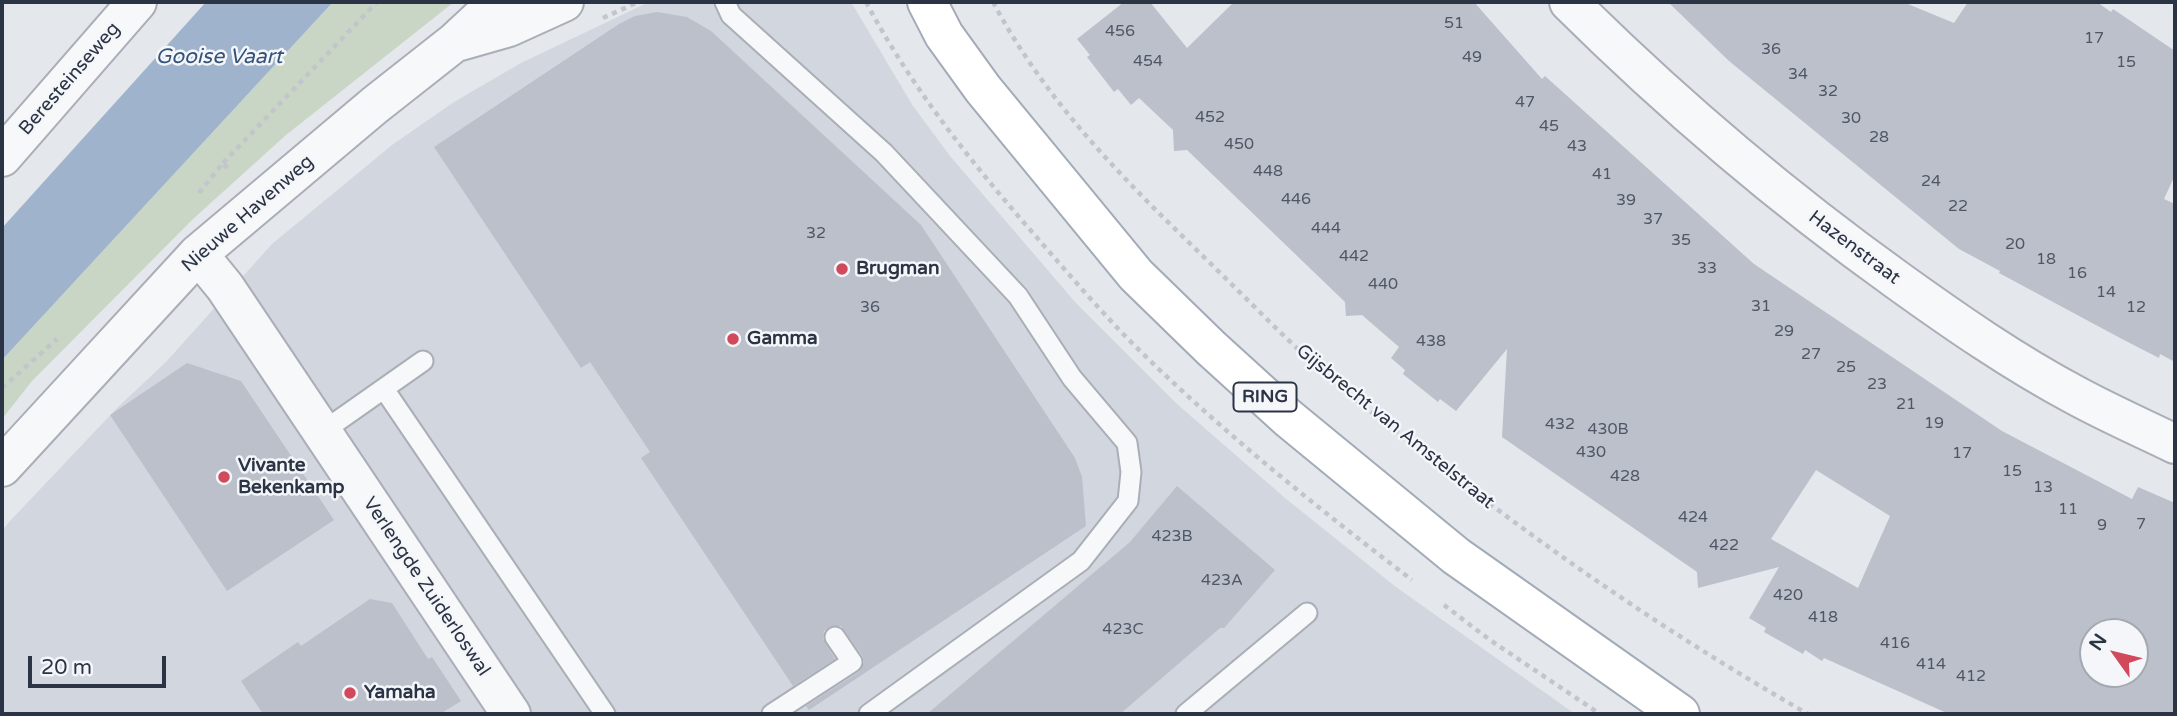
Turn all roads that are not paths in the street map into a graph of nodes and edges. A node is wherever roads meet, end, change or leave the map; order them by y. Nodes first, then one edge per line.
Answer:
1 (137, 2) edge
2 (498, 2) edge
3 (564, 2) edge
4 (725, 2) edge
5 (927, 2) edge
6 (1569, 2) edge
7 (455, 42) junction
8 (2, 157) edge
9 (198, 254) junction
10 (423, 360) dead end
11 (384, 389) junction
12 (322, 432) junction
13 (2175, 444) edge
14 (2, 467) edge
15 (1307, 613) dead end
16 (835, 637) dead end
17 (511, 714) edge
18 (605, 714) edge
19 (772, 714) edge
20 (869, 714) edge
21 (1186, 714) edge
22 (1680, 714) edge

1 - 8 street, Beresteinseweg
2 - 7 street, Nieuwe Havenweg
3 - 7 street, Nieuwe Havenweg
4 - 20 lane
5 - 22 main road, RING
6 - 13 street, Hazenstraat
7 - 9 street, Nieuwe Havenweg
9 - 12 street, Verlengde Zuiderloswal
9 - 14 street, Nieuwe Havenweg
10 - 11 lane
11 - 12 lane
11 - 18 lane
12 - 17 street, Verlengde Zuiderloswal
15 - 21 lane
16 - 19 lane

